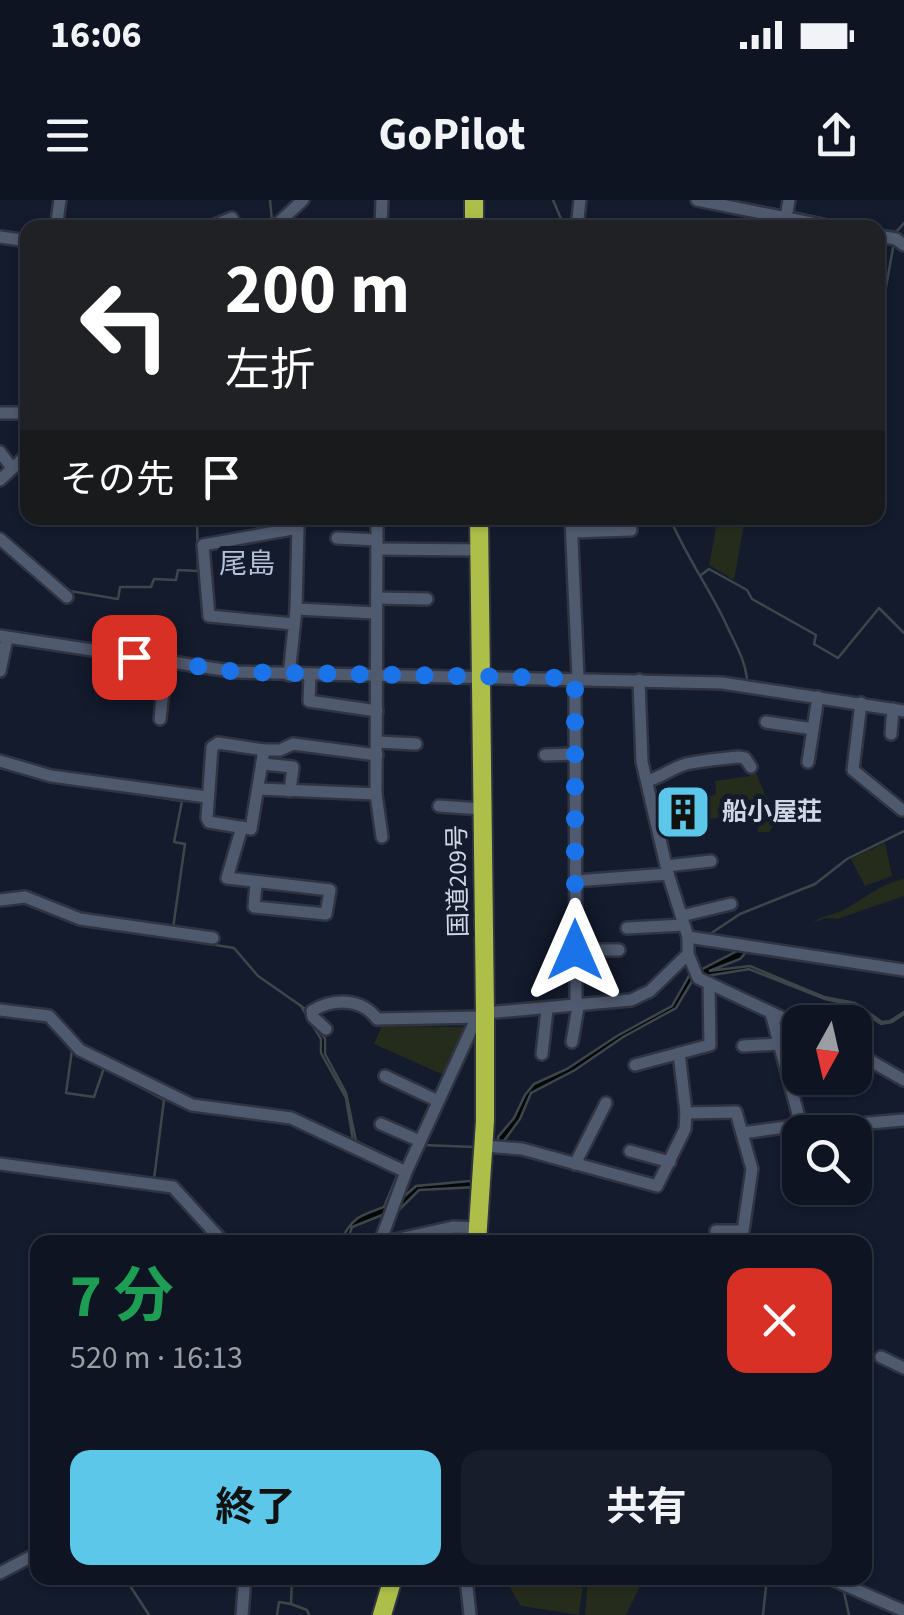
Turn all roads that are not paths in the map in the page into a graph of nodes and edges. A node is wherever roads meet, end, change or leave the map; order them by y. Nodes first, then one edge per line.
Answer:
1 (303, 200) edge
2 (696, 200) edge
3 (790, 200) edge
4 (786, 218) junction
5 (281, 220) edge
6 (796, 220) edge
7 (0, 452) edge
8 (20, 461) edge
9 (12, 468) junction
10 (0, 480) edge
11 (378, 525) edge
12 (479, 525) edge
13 (572, 525) edge
14 (631, 530) dead end
15 (572, 532) junction
16 (337, 538) dead end
17 (0, 539) edge
18 (377, 545) junction
19 (480, 550) junction
20 (67, 597) dead end
21 (376, 598) junction
22 (427, 599) dead end
23 (296, 609) junction
24 (376, 613) junction
25 (294, 624) junction
26 (4, 637) edge
27 (166, 662) junction
28 (0, 671) edge
29 (377, 674) junction
30 (289, 675) junction
31 (310, 675) junction
32 (480, 676) junction
33 (577, 678) junction
34 (638, 680) junction
35 (818, 696) junction
36 (862, 704) junction
37 (898, 710) edge
38 (377, 711) junction
39 (160, 719) dead end
40 (766, 722) dead end
41 (813, 729) junction
42 (891, 734) dead end
43 (416, 744) dead end
44 (377, 748) junction
45 (264, 750) junction
46 (575, 754) junction
47 (545, 755) dead end
48 (0, 761) edge
49 (808, 762) dead end
50 (262, 764) junction
51 (750, 767) dead end
52 (646, 781) junction
53 (259, 789) junction
54 (290, 791) junction
55 (376, 794) junction
56 (208, 798) junction
57 (439, 806) dead end
58 (482, 809) junction
59 (902, 810) edge
60 (242, 828) junction
61 (382, 837) dead end
62 (710, 861) dead end
63 (668, 870) junction
64 (575, 880) junction
65 (256, 884) junction
66 (0, 900) edge
67 (731, 904) dead end
68 (684, 926) junction
69 (628, 928) dead end
70 (213, 938) dead end
71 (575, 950) junction
72 (619, 950) dead end
73 (688, 954) junction
74 (904, 970) edge
75 (709, 984) junction
76 (577, 1007) junction
77 (0, 1010) edge
78 (547, 1010) junction
79 (771, 1012) junction
80 (482, 1016) junction
81 (782, 1017) edge
82 (326, 1029) dead end
83 (572, 1042) dead end
84 (743, 1046) dead end
85 (780, 1047) junction
86 (679, 1053) junction
87 (542, 1054) dead end
88 (872, 1062) edge
89 (635, 1065) dead end
90 (385, 1076) dead end
91 (904, 1080) edge
92 (438, 1102) junction
93 (606, 1102) dead end
94 (686, 1113) junction
95 (904, 1120) edge
96 (872, 1123) edge
97 (382, 1124) dead end
98 (742, 1133) junction
99 (420, 1142) junction
100 (484, 1146) junction
101 (630, 1151) dead end
102 (670, 1162) junction
103 (0, 1164) edge
104 (574, 1164) junction
105 (406, 1172) junction
106 (716, 1231) dead end
107 (217, 1235) edge
108 (384, 1235) edge
109 (415, 1235) edge
110 (478, 1235) edge
111 (881, 1357) dead end
112 (904, 1368) edge
113 (30, 1557) edge
114 (0, 1573) edge
115 (244, 1585) edge
116 (391, 1585) edge
117 (467, 1585) edge
118 (846, 1585) edge
119 (904, 1611) edge
120 (242, 1615) edge
121 (382, 1615) edge
122 (470, 1615) edge

1 - 5 street
2 - 4 street
3 - 4 street
4 - 6 street
7 - 9 street
8 - 9 street
9 - 10 street
11 - 18 street
12 - 19 highway, 国道209号
13 - 15 street
14 - 15 street
15 - 33 street
16 - 18 street
17 - 20 street
18 - 19 street
18 - 21 street
19 - 32 highway, 国道209号
21 - 22 street
21 - 24 street
23 - 24 street
23 - 25 street
23 - 25 street
24 - 29 street
25 - 30 street
26 - 27 street
26 - 28 street
27 - 30 street
27 - 39 street
29 - 31 street
29 - 32 street
29 - 38 street
30 - 31 street
31 - 38 street
32 - 33 street
32 - 58 highway, 国道209号
33 - 34 street
33 - 46 street
34 - 35 street
34 - 52 street
35 - 36 street
35 - 41 street
36 - 37 street
36 - 59 street
37 - 42 street
38 - 44 street
40 - 41 street
41 - 49 street
43 - 44 street
44 - 45 street
44 - 55 street
45 - 50 street
45 - 56 street
46 - 47 street
46 - 64 street
48 - 56 street
50 - 53 street
50 - 54 street
51 - 52 street
52 - 63 street
53 - 54 street
53 - 60 street
54 - 55 street
55 - 61 street
56 - 60 street
57 - 58 street
58 - 80 highway, 国道209号
60 - 65 street
62 - 63 street
63 - 64 street
63 - 68 street
64 - 71 street
65 - 65 street
66 - 70 street
67 - 68 street
68 - 69 street
68 - 73 street
68 - 74 street
71 - 72 street
71 - 76 street
73 - 75 street
73 - 76 street
75 - 79 street
75 - 86 street
76 - 78 street
76 - 83 street
77 - 105 street
78 - 80 street
78 - 87 street
79 - 81 street
79 - 85 street
80 - 82 street
80 - 92 street
80 - 100 highway, 国道209号
84 - 85 street
85 - 98 street
86 - 89 street
86 - 94 street
88 - 91 street
90 - 92 street
92 - 99 street
93 - 104 street
94 - 98 street
94 - 102 street
95 - 96 street
97 - 99 street
98 - 106 street
99 - 105 street
100 - 104 street
100 - 110 highway, 国道209号
101 - 102 street
102 - 104 street
103 - 107 street
105 - 108 street
109 - 110 street
111 - 112 street
113 - 114 street
115 - 120 street
116 - 121 highway
117 - 122 street
118 - 119 street

